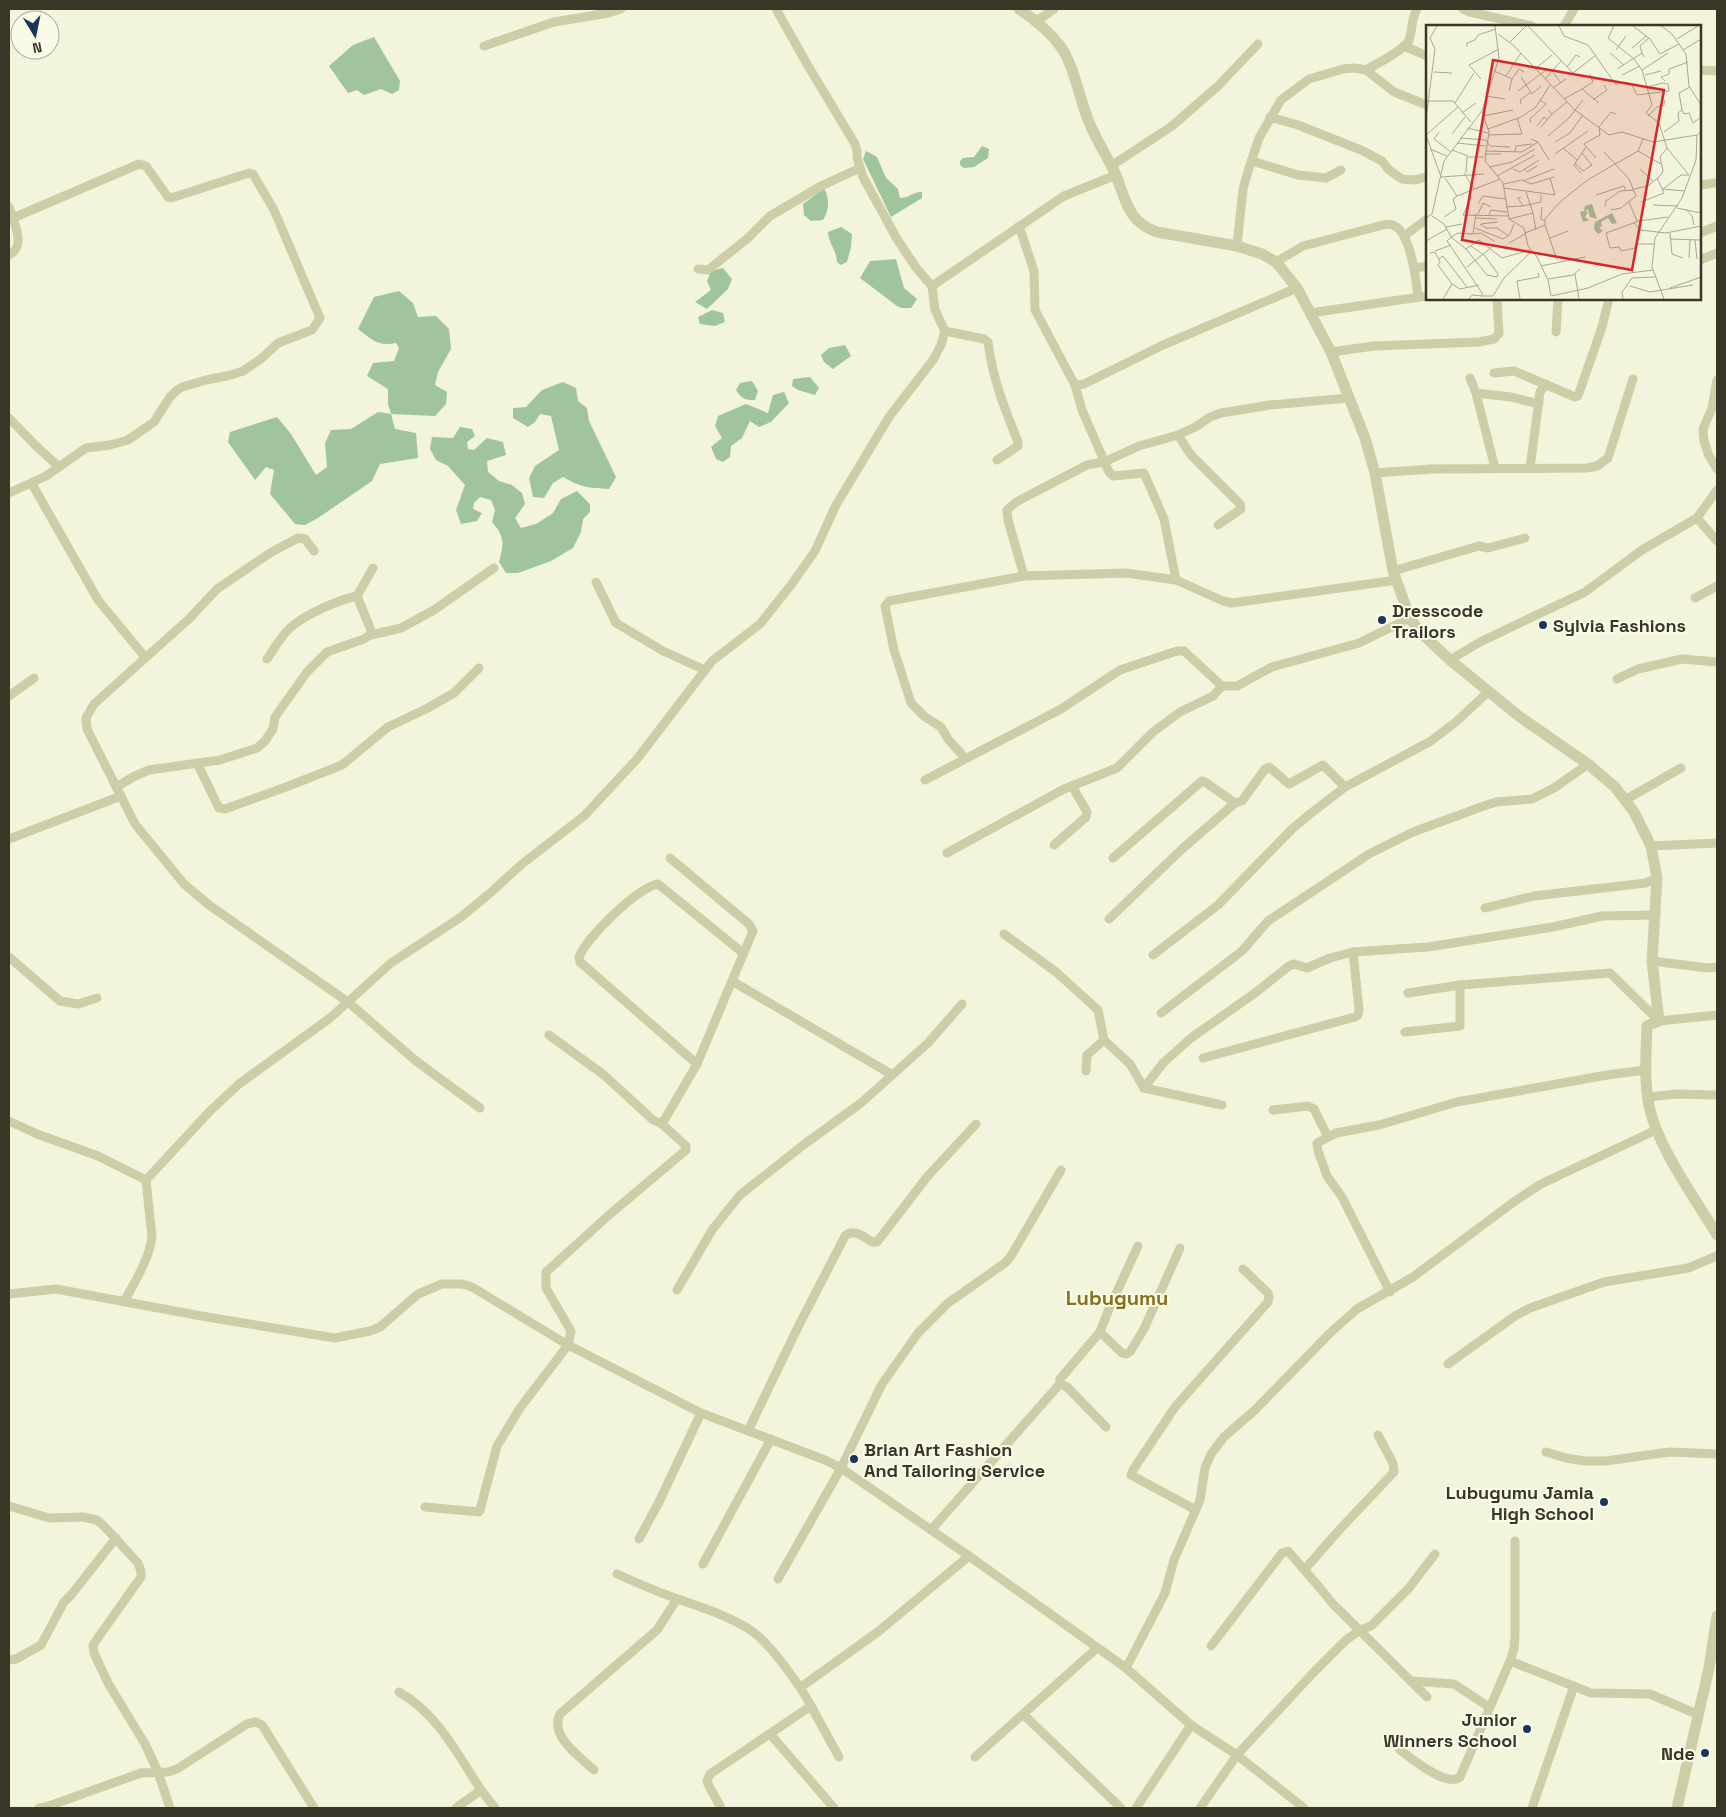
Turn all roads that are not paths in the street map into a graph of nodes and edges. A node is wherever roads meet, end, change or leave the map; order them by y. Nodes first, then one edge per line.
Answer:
1 (621, 9) edge
2 (776, 9) edge
3 (1020, 9) edge
4 (1054, 9) edge
5 (1418, 9) edge
6 (1463, 9) edge
7 (1574, 9) edge
8 (1037, 21) junction
9 (1528, 25) edge
10 (1566, 25) edge
11 (1258, 44) dead end
12 (484, 46) dead end
13 (1404, 46) junction
14 (1426, 56) edge
15 (1366, 70) junction
16 (1701, 70) edge
17 (1717, 71) edge
18 (1426, 105) edge
19 (1270, 117) junction
20 (1252, 161) junction
21 (860, 168) junction
22 (1114, 170) junction
23 (1341, 170) dead end
24 (1426, 177) edge
25 (1714, 183) dead end
26 (1701, 186) edge
27 (9, 207) edge
28 (13, 218) junction
29 (1426, 219) edge
30 (1018, 226) junction
31 (1717, 226) edge
32 (1701, 233) edge
33 (1404, 236) junction
34 (1237, 246) junction
35 (1717, 253) edge
36 (9, 255) edge
37 (1701, 260) edge
38 (1276, 262) junction
39 (1426, 266) edge
40 (698, 268) dead end
41 (1414, 268) junction
42 (932, 286) junction
43 (1297, 288) junction
44 (1423, 296) edge
45 (1498, 300) edge
46 (1558, 300) edge
47 (1608, 300) edge
48 (1310, 313) junction
49 (945, 331) junction
50 (1556, 332) dead end
51 (1330, 352) junction
52 (1494, 373) dead end
53 (1470, 378) dead end
54 (1633, 379) dead end
55 (1717, 380) edge
56 (1546, 384) junction
57 (1075, 385) junction
58 (1476, 393) junction
59 (1348, 398) junction
60 (1539, 404) junction
61 (1714, 407) edge
62 (9, 418) edge
63 (1178, 435) junction
64 (997, 460) dead end
65 (1104, 462) junction
66 (59, 467) junction
67 (1495, 468) junction
68 (1530, 468) junction
69 (1717, 469) edge
70 (1375, 473) junction
71 (32, 484) junction
72 (1717, 490) edge
73 (9, 493) edge
74 (1696, 518) junction
75 (1218, 525) dead end
76 (1525, 538) dead end
77 (1717, 541) edge
78 (314, 551) dead end
79 (373, 568) dead end
80 (494, 568) dead end
81 (1395, 575) junction
82 (1024, 576) junction
83 (1176, 580) junction
84 (596, 582) dead end
85 (1717, 586) edge
86 (357, 596) junction
87 (1695, 598) dead end
88 (1410, 618) junction
89 (371, 635) junction
90 (145, 657) junction
91 (267, 659) dead end
92 (1450, 660) junction
93 (1717, 662) edge
94 (479, 668) dead end
95 (705, 670) junction
96 (34, 678) dead end
97 (1617, 679) dead end
98 (1222, 686) junction
99 (1489, 691) junction
100 (9, 696) edge
101 (965, 758) junction
102 (197, 763) junction
103 (1588, 764) junction
104 (1681, 768) dead end
105 (925, 780) dead end
106 (1072, 786) junction
107 (116, 787) junction
108 (1345, 787) junction
109 (122, 796) junction
110 (1625, 800) junction
111 (1235, 803) junction
112 (9, 840) edge
113 (1717, 843) edge
114 (1054, 845) dead end
115 (1651, 846) junction
116 (947, 853) dead end
117 (670, 858) dead end
118 (1114, 858) dead end
119 (1657, 878) junction
120 (1485, 908) dead end
121 (1656, 915) junction
122 (1109, 919) dead end
123 (1004, 934) dead end
124 (1353, 952) junction
125 (743, 953) junction
126 (1153, 954) dead end
127 (9, 958) edge
128 (1652, 961) junction
129 (1717, 967) edge
130 (732, 981) junction
131 (1460, 985) junction
132 (1408, 993) dead end
133 (97, 998) dead end
134 (348, 1002) junction
135 (962, 1004) dead end
136 (1161, 1013) dead end
137 (1717, 1015) edge
138 (1659, 1021) junction
139 (1405, 1032) dead end
140 (550, 1035) dead end
141 (1104, 1040) junction
142 (1203, 1058) dead end
143 (697, 1064) junction
144 (1646, 1070) junction
145 (1086, 1071) dead end
146 (891, 1074) junction
147 (1144, 1088) junction
148 (1717, 1094) edge
149 (1648, 1097) junction
150 (1222, 1105) dead end
151 (480, 1108) dead end
152 (1273, 1110) dead end
153 (9, 1121) edge
154 (662, 1124) junction
155 (976, 1124) dead end
156 (1656, 1130) junction
157 (1328, 1137) junction
158 (1061, 1170) dead end
159 (146, 1180) junction
160 (1717, 1235) edge
161 (1138, 1246) dead end
162 (1180, 1248) dead end
163 (1717, 1256) edge
164 (1243, 1269) dead end
165 (677, 1290) dead end
166 (1390, 1292) junction
167 (9, 1294) edge
168 (124, 1302) junction
169 (1100, 1332) junction
170 (568, 1345) junction
171 (1448, 1364) dead end
172 (1060, 1385) junction
173 (701, 1413) junction
174 (1106, 1427) dead end
175 (748, 1431) junction
176 (1378, 1435) dead end
177 (771, 1440) junction
178 (1546, 1452) dead end
179 (1717, 1454) edge
180 (841, 1468) junction
181 (9, 1506) edge
182 (425, 1507) dead end
183 (1196, 1510) junction
184 (931, 1530) junction
185 (116, 1538) junction
186 (639, 1539) dead end
187 (1514, 1541) dead end
188 (1435, 1554) dead end
189 (969, 1556) junction
190 (703, 1564) dead end
191 (1305, 1569) junction
192 (617, 1574) dead end
193 (778, 1579) dead end
194 (677, 1599) junction
195 (1717, 1616) edge
196 (1360, 1630) junction
197 (1715, 1643) edge
198 (1211, 1646) dead end
199 (1097, 1648) junction
200 (9, 1660) edge
201 (1510, 1662) junction
202 (1126, 1668) junction
203 (1412, 1681) junction
204 (801, 1686) junction
205 (1574, 1686) junction
206 (399, 1692) dead end
207 (1427, 1697) dead end
208 (811, 1706) junction
209 (1489, 1707) junction
210 (1024, 1714) junction
211 (1699, 1715) junction
212 (1191, 1725) junction
213 (771, 1735) junction
214 (1400, 1750) dead end
215 (1237, 1755) junction
216 (839, 1757) dead end
217 (975, 1757) dead end
218 (594, 1770) dead end
219 (158, 1772) junction
220 (481, 1790) junction
221 (1300, 1807) edge
222 (39, 1808) edge
223 (170, 1808) edge
224 (314, 1808) edge
225 (456, 1808) edge
226 (495, 1808) edge
227 (722, 1808) edge
228 (834, 1808) edge
229 (1121, 1808) edge
230 (1136, 1808) edge
231 (1200, 1808) edge
232 (1532, 1808) edge
233 (1677, 1808) edge

1 - 12 street
2 - 21 street
3 - 8 street
4 - 8 street
5 - 13 street
6 - 9 street
7 - 10 street
8 - 22 street
11 - 22 street
13 - 14 street
13 - 15 street
15 - 18 street
15 - 19 street
16 - 17 street
19 - 20 street
19 - 24 street
20 - 23 street
20 - 34 street
21 - 40 street
21 - 42 street
22 - 30 street
22 - 34 street
25 - 26 street
27 - 28 street
28 - 36 street
28 - 66 street
29 - 33 street
30 - 42 street
30 - 57 street
31 - 32 street
33 - 38 street
33 - 41 street
34 - 38 street
35 - 37 street
38 - 43 street
39 - 41 street
41 - 44 street
42 - 49 street
43 - 48 street
43 - 57 street
44 - 48 street
45 - 51 street
46 - 50 street
47 - 56 street
48 - 51 street
49 - 64 street
49 - 95 street
51 - 59 street
52 - 56 street
53 - 58 street
54 - 68 street
55 - 61 street
56 - 60 street
57 - 65 street
58 - 60 street
58 - 67 street
59 - 63 street
59 - 70 street
60 - 68 street
61 - 69 street
62 - 66 street
63 - 65 street
63 - 75 street
65 - 82 street
65 - 83 street
66 - 71 street
67 - 68 street
67 - 70 street
70 - 81 street
71 - 73 street
71 - 90 street
72 - 74 street
74 - 77 street
74 - 92 street
76 - 81 street
78 - 90 street
79 - 86 street
80 - 89 street
81 - 83 street
81 - 88 street
82 - 83 street
82 - 101 street
84 - 95 street
85 - 87 street
86 - 89 street
86 - 91 street
88 - 92 street
88 - 98 street
89 - 102 street
90 - 107 street
92 - 99 street
93 - 97 street
94 - 102 street
95 - 134 street
96 - 100 street
98 - 101 street
98 - 106 street
99 - 103 street
99 - 108 street
101 - 105 street
102 - 107 street
103 - 110 street
103 - 136 street
104 - 110 street
106 - 114 street
106 - 116 street
107 - 109 street
108 - 111 street
108 - 126 street
109 - 112 street
109 - 134 street
110 - 115 street
111 - 118 street
111 - 122 street
113 - 115 street
115 - 119 street
117 - 125 street
119 - 120 street
119 - 121 street
121 - 124 street
121 - 128 street
123 - 141 street
124 - 142 street
124 - 147 street
125 - 130 street
125 - 143 street
127 - 133 street
128 - 129 street
128 - 138 street
130 - 143 street
130 - 146 street
131 - 132 street
131 - 138 street
131 - 139 street
134 - 151 street
134 - 159 street
135 - 146 street
137 - 138 street
138 - 144 street
140 - 154 street
141 - 145 street
141 - 147 street
143 - 154 street
144 - 149 street
144 - 157 street
146 - 165 street
147 - 150 street
148 - 149 street
149 - 156 street
152 - 157 street
153 - 159 street
154 - 170 street
155 - 175 street
156 - 160 street
156 - 166 street
157 - 166 street
158 - 180 street
159 - 168 street
161 - 169 street
162 - 169 street
163 - 171 street
164 - 183 street
166 - 183 street
167 - 168 street
168 - 170 street
169 - 172 street
170 - 173 street
170 - 182 street
172 - 174 street
172 - 184 street
173 - 175 street
173 - 186 street
175 - 177 street
176 - 191 street
177 - 180 street
177 - 190 street
178 - 179 street
180 - 184 street
180 - 193 street
181 - 185 street
183 - 202 street
184 - 189 street
185 - 200 street
185 - 219 street
187 - 201 street
188 - 196 street
189 - 199 street
189 - 204 street
191 - 196 street
191 - 198 street
192 - 194 street
194 - 204 street
194 - 218 street
195 - 197 street
196 - 203 street
196 - 215 street
197 - 211 street
199 - 202 street
199 - 210 street
201 - 205 street
201 - 209 street
202 - 212 street
203 - 207 street
203 - 209 street
204 - 208 street
205 - 211 street
205 - 232 street
206 - 220 street
208 - 213 street
208 - 216 street
209 - 214 street
210 - 217 street
210 - 229 street
211 - 233 street
212 - 215 street
212 - 230 street
213 - 227 street
213 - 228 street
215 - 221 street
215 - 231 street
219 - 222 street
219 - 223 street
219 - 224 street
220 - 225 street
220 - 226 street

